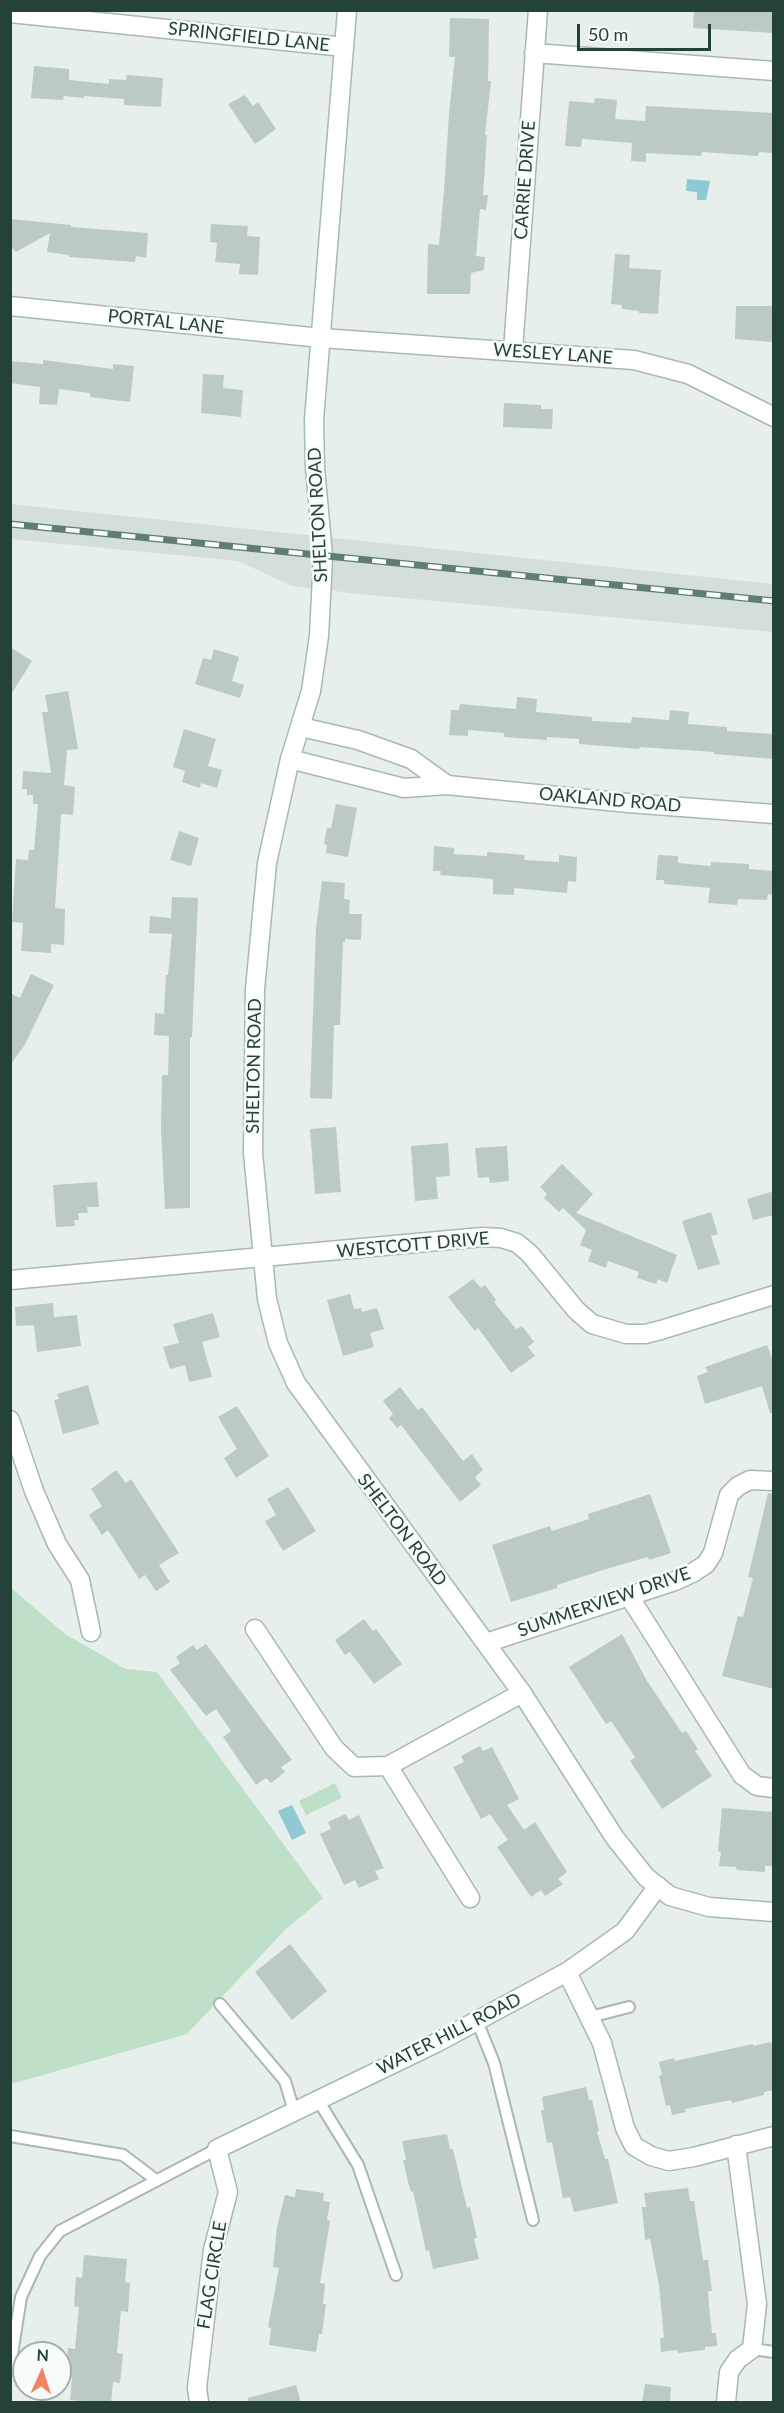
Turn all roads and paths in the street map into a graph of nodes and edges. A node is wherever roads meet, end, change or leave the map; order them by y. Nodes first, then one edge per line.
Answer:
1 (347, 10) edge
2 (538, 10) edge
3 (22, 13) edge
4 (344, 47) junction
5 (534, 53) junction
6 (774, 71) edge
7 (10, 306) edge
8 (321, 338) junction
9 (513, 350) junction
10 (774, 417) edge
11 (301, 727) junction
12 (290, 759) junction
13 (447, 784) junction
14 (774, 814) edge
15 (262, 1258) junction
16 (10, 1280) edge
17 (774, 1295) edge
18 (10, 1420) edge
19 (774, 1481) edge
20 (629, 1596) junction
21 (255, 1629) dead end
22 (91, 1632) dead end
23 (486, 1643) junction
24 (522, 1693) junction
25 (388, 1766) junction
26 (774, 1788) edge
27 (658, 1887) junction
28 (470, 1898) dead end
29 (774, 1912) edge
30 (567, 1972) junction
31 (220, 2004) dead end
32 (629, 2007) dead end
33 (590, 2017) junction
34 (477, 2021) junction
35 (318, 2100) junction
36 (294, 2111) junction
37 (10, 2136) edge
38 (774, 2136) edge
39 (736, 2145) junction
40 (217, 2149) junction
41 (156, 2180) junction
42 (533, 2220) dead end
43 (396, 2275) dead end
44 (752, 2349) junction
45 (774, 2352) edge
46 (10, 2367) edge
47 (199, 2403) edge
48 (726, 2403) edge

1 - 4 street, SHELTON ROAD
2 - 5 street, CARRIE DRIVE
3 - 4 street, SPRINGFIELD LANE
4 - 8 street, SHELTON ROAD
5 - 6 street
5 - 9 street, CARRIE DRIVE
7 - 8 street, PORTAL LANE
8 - 9 street, WESLEY LANE
8 - 11 street, SHELTON ROAD
9 - 10 street, WESLEY LANE
11 - 12 street, SHELTON ROAD
11 - 13 street, OAKLAND ROAD
12 - 13 street, OAKLAND ROAD
12 - 15 street, SHELTON ROAD
13 - 14 street, OAKLAND ROAD
15 - 16 street, WESTCOTT DRIVE
15 - 17 street, WESTCOTT DRIVE
15 - 23 street, SHELTON ROAD
18 - 22 street
19 - 20 street, SUMMERVIEW DRIVE
20 - 23 street, SUMMERVIEW DRIVE
20 - 26 street
21 - 25 street
23 - 24 street, SHELTON ROAD
24 - 25 street
24 - 27 street, SHELTON ROAD
25 - 28 street
27 - 29 street, SHELTON ROAD
27 - 30 street, WATER HILL ROAD
30 - 33 street
30 - 34 street, WATER HILL ROAD
31 - 36 lane
32 - 33 lane
33 - 39 street
34 - 35 street, WATER HILL ROAD
34 - 42 lane
35 - 36 street, WATER HILL ROAD
35 - 43 lane
36 - 40 street, WATER HILL ROAD
37 - 41 lane
38 - 39 street
39 - 44 street
40 - 41 lane
40 - 47 street, FLAG CIRCLE
41 - 46 lane
44 - 45 lane
44 - 48 street

